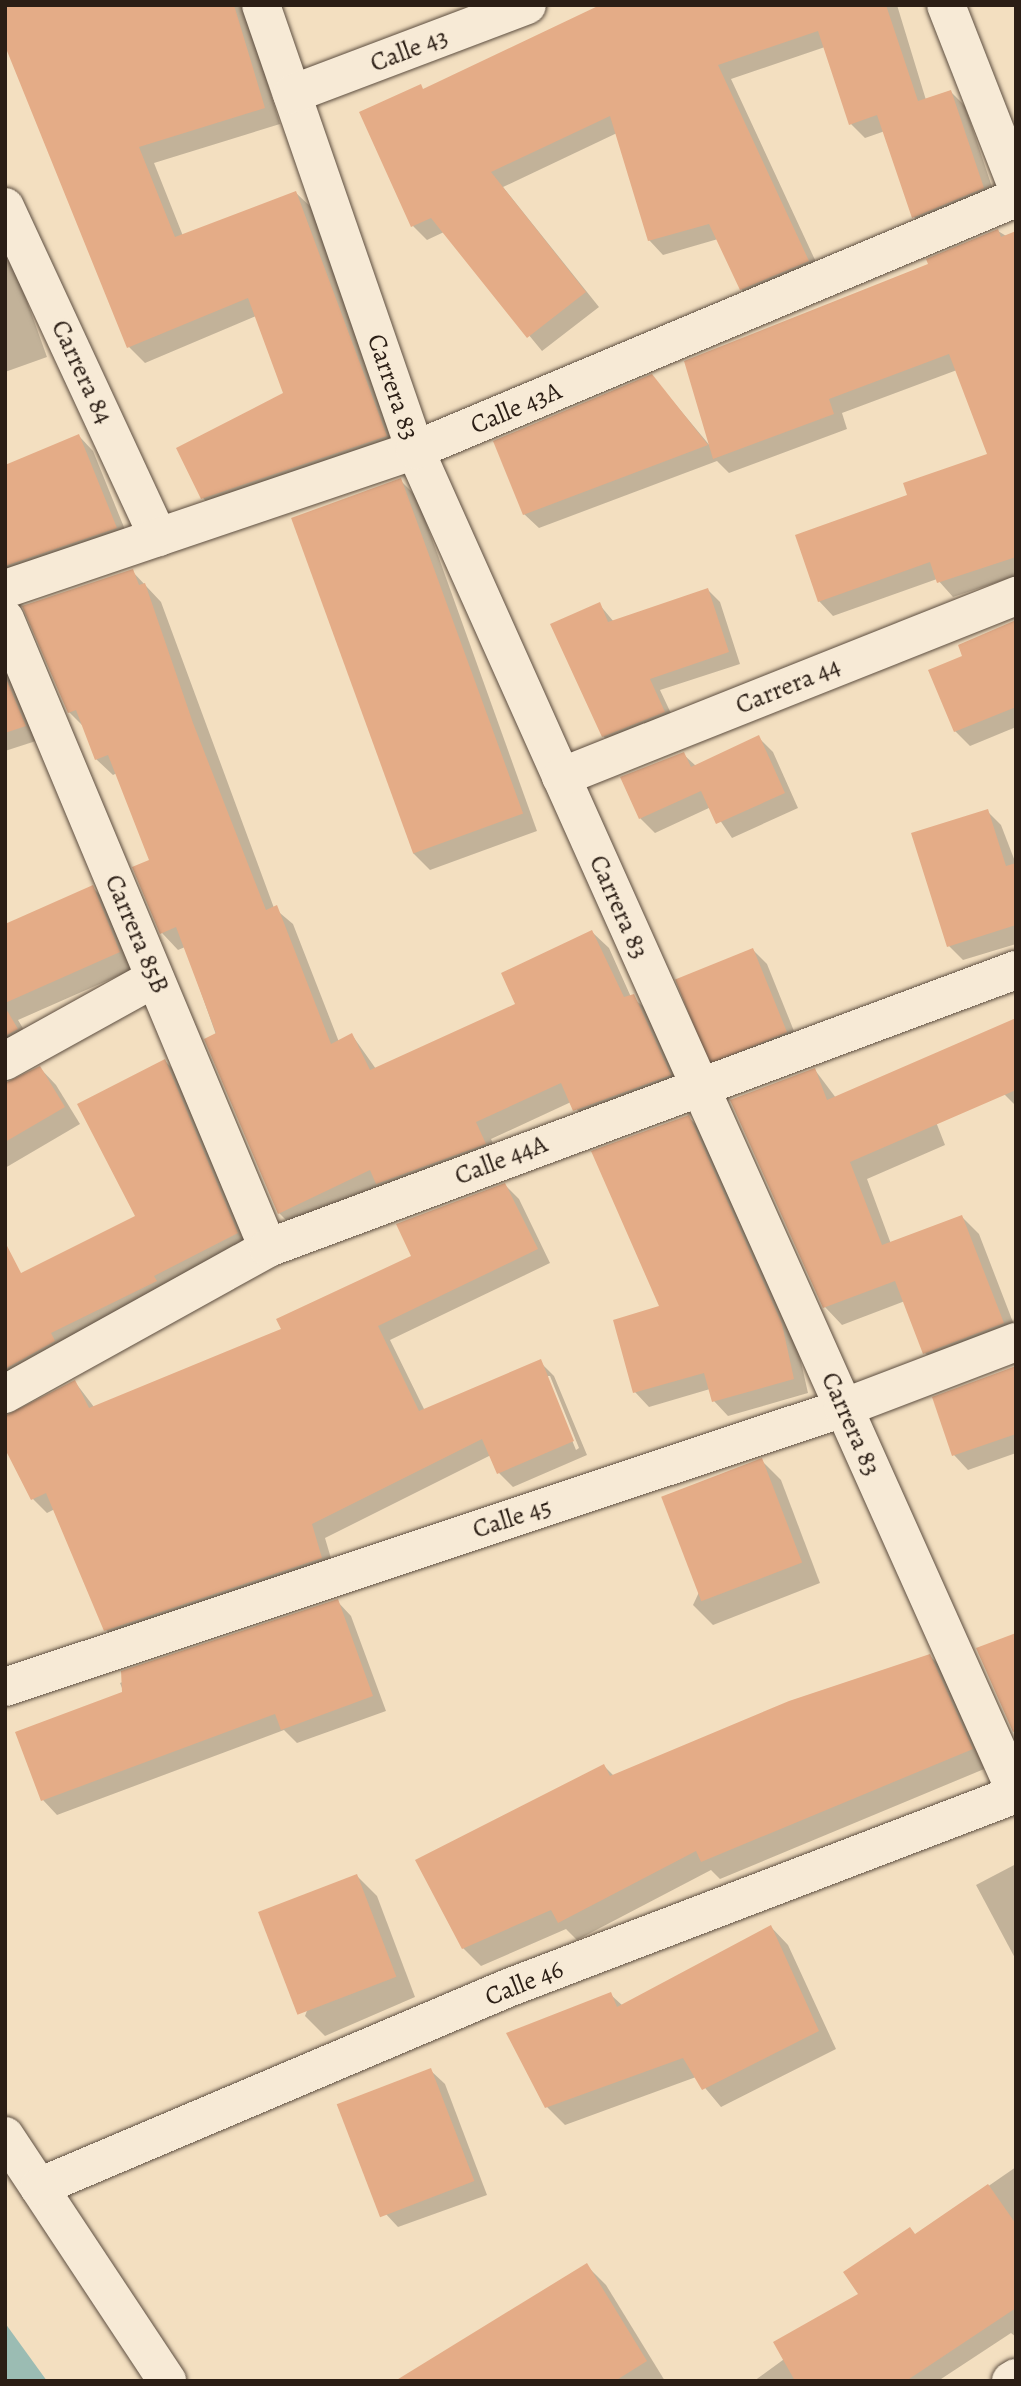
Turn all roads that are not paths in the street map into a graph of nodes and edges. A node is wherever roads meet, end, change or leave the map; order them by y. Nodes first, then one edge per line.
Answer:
1 (261, 5) edge
2 (527, 5) edge
3 (946, 5) edge
4 (292, 94) junction
5 (1016, 184) edge
6 (1016, 198) edge
7 (5, 207) edge
8 (415, 450) junction
9 (158, 537) junction
10 (5, 589) edge
11 (1016, 596) edge
12 (5, 620) edge
13 (561, 777) junction
14 (1016, 970) edge
15 (155, 978) junction
16 (5, 1061) edge
17 (699, 1085) junction
18 (268, 1248) junction
19 (1016, 1342) edge
20 (5, 1394) edge
21 (844, 1408) junction
22 (5, 1687) edge
23 (1016, 1793) edge
24 (5, 2136) edge
25 (39, 2187) junction
26 (1016, 2378) edge
27 (167, 2381) edge
28 (1011, 2381) edge

1 - 4 street, Carrera 83
2 - 4 street, Calle 43
3 - 5 street
4 - 8 street, Carrera 83
6 - 8 street, Calle 43A
7 - 9 street, Carrera 84
8 - 9 street, Calle 43A
8 - 13 street, Carrera 83
9 - 10 street, Calle 43A
11 - 13 street, Carrera 44
12 - 15 street, Carrera 85B
13 - 17 street, Carrera 83
14 - 17 street, Calle 44A
15 - 16 street
15 - 18 street, Carrera 85B
17 - 18 street, Calle 44A
17 - 21 street, Carrera 83
18 - 20 street, Calle 44A
19 - 21 street, Calle 45
21 - 22 street, Calle 45
21 - 23 street, Carrera 83
23 - 25 street, Calle 46
24 - 25 street
25 - 27 street
26 - 28 street

